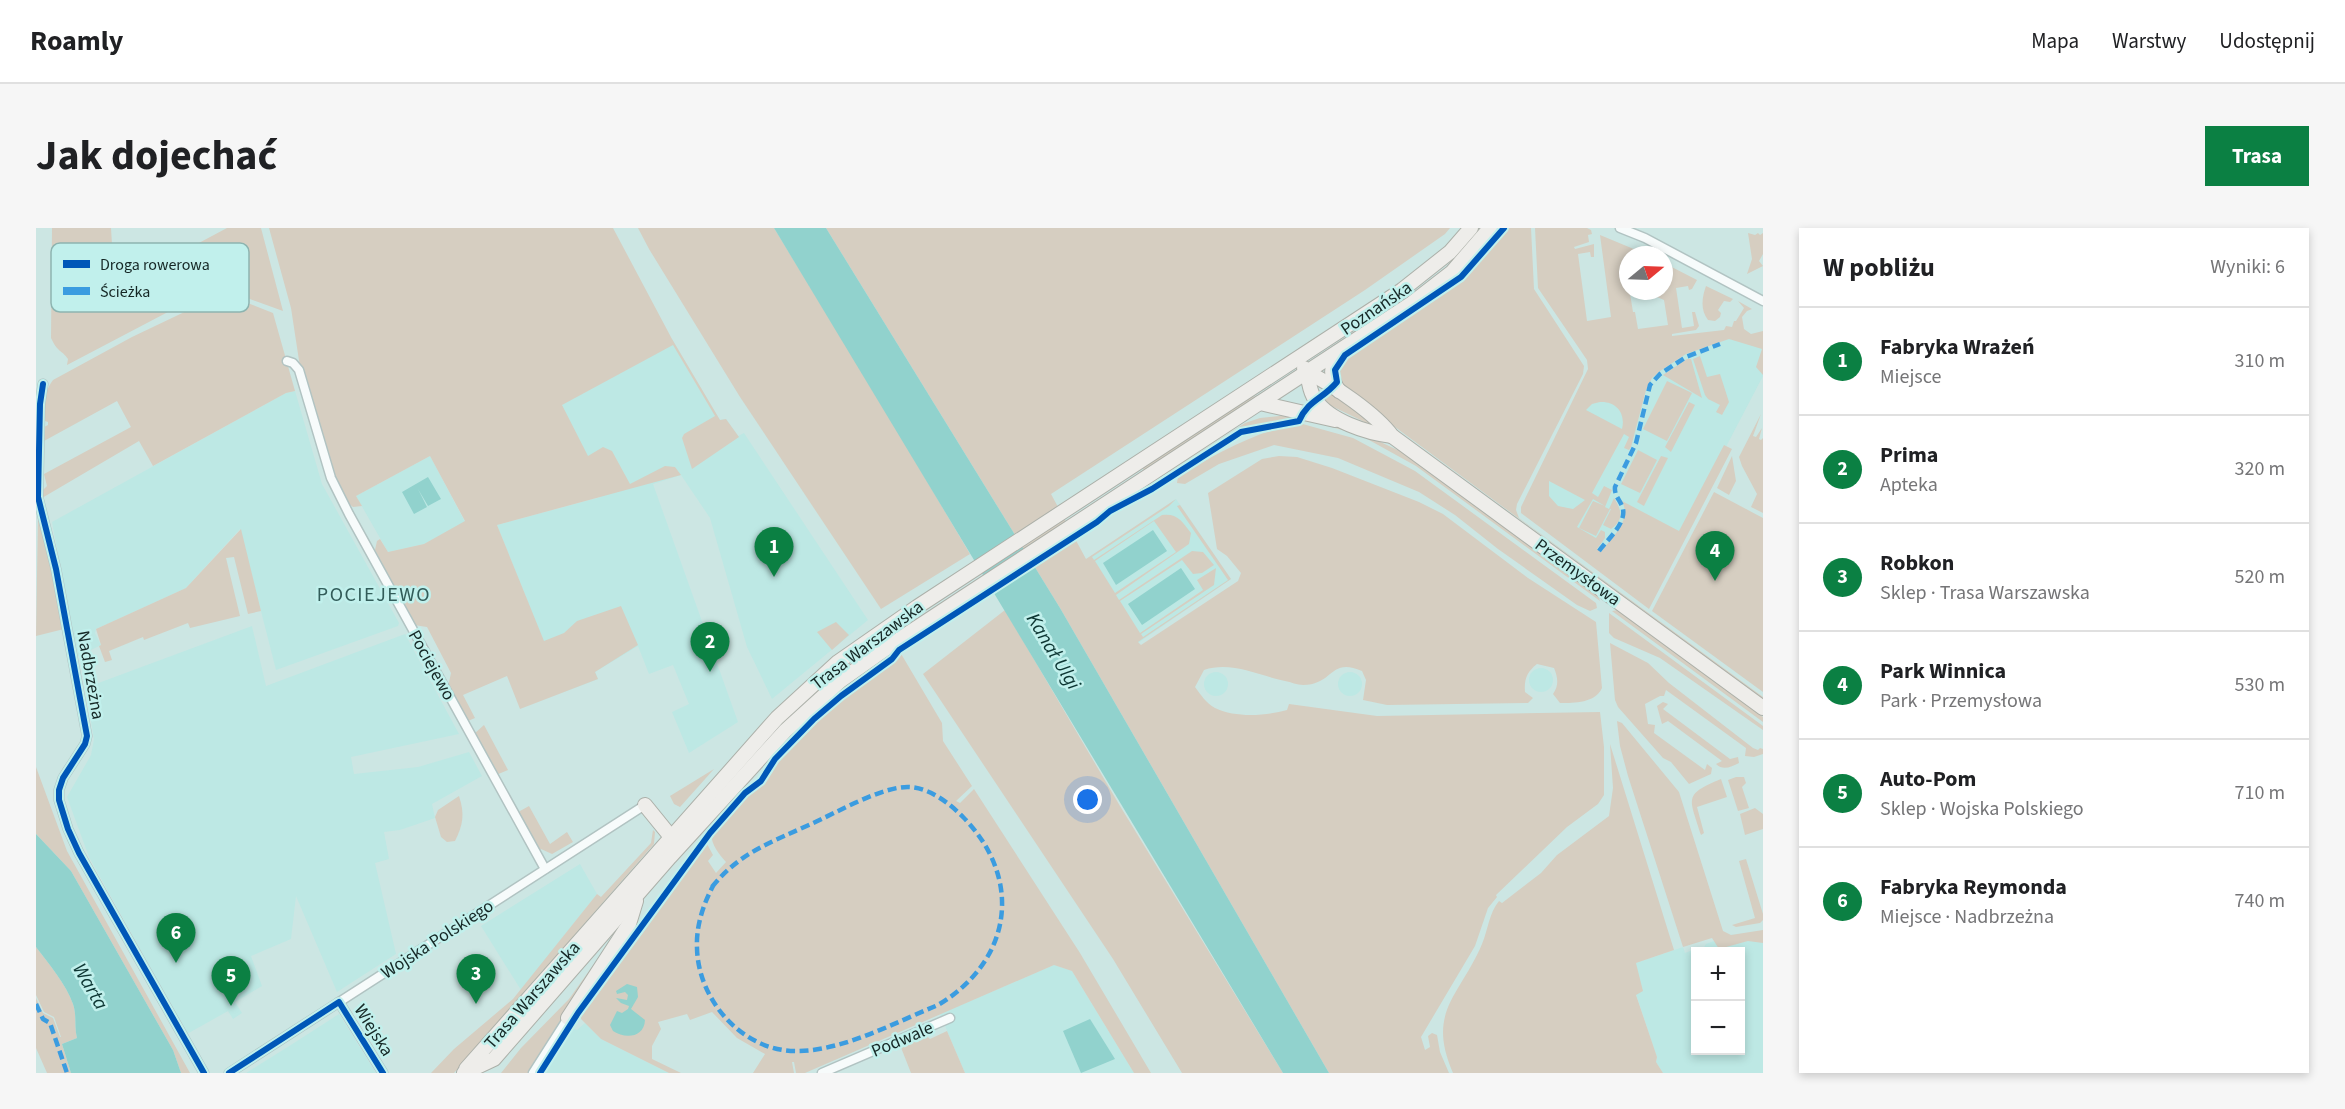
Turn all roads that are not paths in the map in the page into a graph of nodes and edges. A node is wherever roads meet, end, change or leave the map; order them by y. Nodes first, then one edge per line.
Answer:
1 (1471, 228) edge
2 (1490, 228) edge
3 (1620, 228) edge
4 (1763, 301) edge
5 (1338, 352) junction
6 (1297, 358) junction
7 (287, 361) dead end
8 (1307, 372) junction
9 (43, 384) dead end
10 (1340, 393) junction
11 (1260, 403) junction
12 (1343, 421) junction
13 (1392, 436) junction
14 (1763, 708) edge
15 (645, 805) joint
16 (671, 837) junction
17 (670, 857) junction
18 (545, 869) junction
19 (637, 897) junction
20 (339, 1002) junction
21 (568, 1018) joint
22 (950, 1018) dead end
23 (204, 1073) edge
24 (229, 1073) edge
25 (383, 1073) edge
26 (464, 1073) edge
27 (533, 1073) edge
28 (822, 1073) edge

1 - 6 main road, Poznańska
2 - 5 main road, Poznańska
3 - 4 street
5 - 8 main road, Trasa Warszawska
5 - 10 main road
6 - 8 main road, Przemysłowa
6 - 16 main road, Trasa Warszawska
7 - 18 street, Pociejewo
8 - 10 main road
8 - 11 main road, Trasa Warszawska
8 - 12 main road, Przemysłowa
9 - 23 street, Nadbrzeżna
10 - 13 main road, Przemysłowa
11 - 12 main road
11 - 17 main road, Trasa Warszawska
12 - 13 main road, Przemysłowa
13 - 14 main road, Przemysłowa
15 - 16 main road
15 - 18 street, Wojska Polskiego
16 - 17 main road
16 - 26 main road, Trasa Warszawska
17 - 19 main road, Trasa Warszawska
18 - 20 street, Wojska Polskiego
19 - 21 main road
19 - 26 main road, Trasa Warszawska
20 - 24 street, Wojska Polskiego
20 - 25 street, Wiejska
21 - 27 street
22 - 28 street, Podwale

